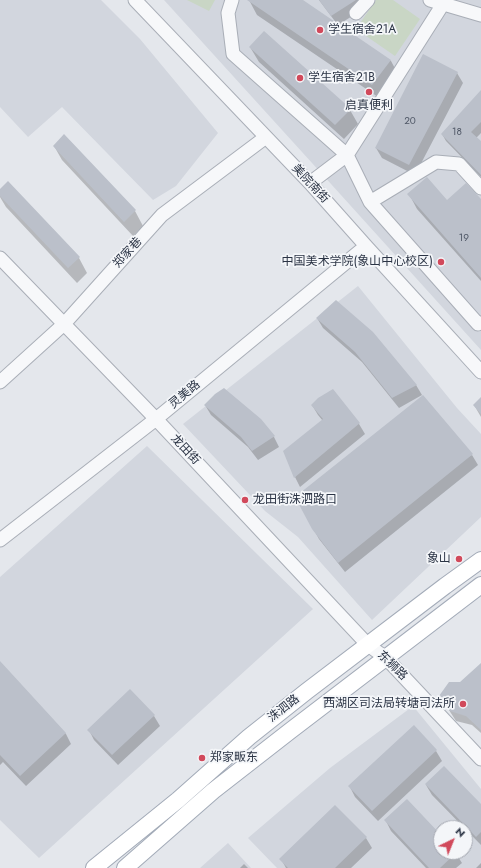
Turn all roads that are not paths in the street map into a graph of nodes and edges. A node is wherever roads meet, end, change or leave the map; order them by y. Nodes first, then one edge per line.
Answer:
1 (135, 0) edge
2 (232, 0) edge
3 (368, 0) edge
4 (437, 2) edge
5 (356, 13) dead end
6 (481, 15) edge
7 (266, 137) junction
8 (347, 156) junction
9 (310, 183) junction
10 (481, 188) edge
11 (370, 202) junction
12 (366, 246) junction
13 (0, 258) edge
14 (481, 323) edge
15 (64, 324) junction
16 (481, 372) edge
17 (0, 382) edge
18 (156, 419) junction
19 (0, 540) edge
20 (481, 560) edge
21 (481, 585) edge
22 (368, 645) junction
23 (386, 658) junction
24 (481, 759) edge
25 (94, 868) edge
26 (124, 868) edge

1 - 7 street, 美院南街
2 - 8 street
3 - 5 street
4 - 6 street
4 - 8 street
7 - 9 street, 美院南街
7 - 15 street, 郑家巷
8 - 9 street
8 - 11 street
9 - 12 street, 美院南街
10 - 11 street
11 - 14 street
12 - 16 street, 美院南街
12 - 18 street, 灵美路
13 - 15 street, 龙田街
15 - 17 street, 郑家巷
15 - 18 street, 龙田街
18 - 19 street, 灵美路
18 - 22 street, 龙田街
20 - 22 main road, 洙泗路
21 - 23 main road, 洙泗路
22 - 23 street, 东狮路
22 - 25 main road, 洙泗路
23 - 24 street, 东狮路
23 - 26 main road, 洙泗路

